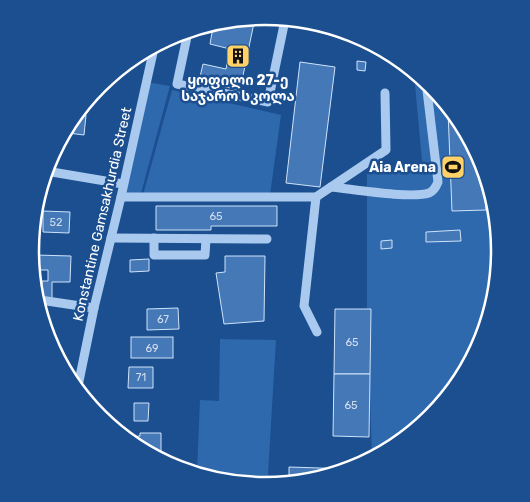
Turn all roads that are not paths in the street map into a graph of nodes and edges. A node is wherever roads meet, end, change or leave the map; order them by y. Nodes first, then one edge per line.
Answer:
1 (284, 26) edge
2 (186, 39) edge
3 (152, 55) edge
4 (385, 93) dead end
5 (427, 94) edge
6 (53, 173) edge
7 (123, 184) junction
8 (331, 187) junction
9 (316, 196) junction
10 (121, 197) junction
11 (111, 238) junction
12 (154, 238) junction
13 (206, 239) junction
14 (267, 239) dead end
15 (45, 301) edge
16 (94, 308) junction
17 (317, 332) dead end
18 (79, 380) edge

1 - 2 street
3 - 7 street, Konstantine Gamsakhurdia Street
4 - 8 street
5 - 8 street
6 - 7 street
7 - 10 street, Konstantine Gamsakhurdia Street
8 - 9 street
9 - 10 street
9 - 17 street
10 - 11 street, Konstantine Gamsakhurdia Street
11 - 12 street
11 - 16 street, Konstantine Gamsakhurdia Street
12 - 13 street
12 - 13 street
13 - 14 street
15 - 16 street
16 - 18 street, Konstantine Gamsakhurdia Street

